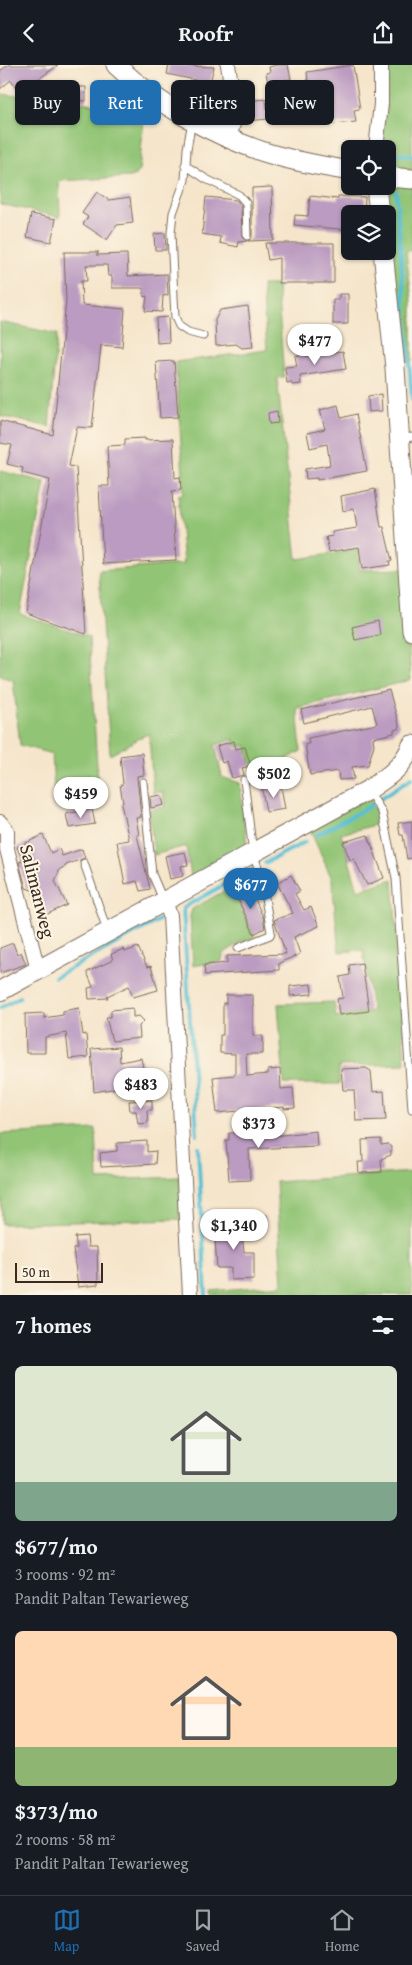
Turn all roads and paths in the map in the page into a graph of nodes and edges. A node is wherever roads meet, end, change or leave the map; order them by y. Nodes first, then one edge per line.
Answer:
1 (116, 65) edge
2 (228, 65) edge
3 (380, 65) edge
4 (171, 106) edge
5 (191, 125) edge
6 (204, 125) edge
7 (229, 138) junction
8 (377, 140) edge
9 (185, 165) junction
10 (341, 169) edge
11 (396, 178) edge
12 (412, 179) edge
13 (247, 236) dead end
14 (384, 260) edge
15 (203, 336) dead end
16 (406, 438) edge
17 (412, 631) edge
18 (412, 745) edge
19 (244, 780) dead end
20 (142, 782) dead end
21 (368, 790) junction
22 (0, 822) edge
23 (253, 853) junction
24 (84, 863) dead end
25 (165, 903) junction
26 (108, 933) junction
27 (238, 948) dead end
28 (38, 970) junction
29 (0, 991) edge
30 (412, 1109) edge
31 (190, 1295) edge

1 - 4 street
2 - 7 street
3 - 8 street
5 - 9 lane
6 - 7 street
7 - 10 street
9 - 13 lane
9 - 15 lane
11 - 12 street
14 - 16 street
16 - 17 street
18 - 21 street
19 - 23 lane
20 - 25 lane
21 - 23 street
21 - 30 lane
22 - 28 street, Salimanweg
23 - 25 street
23 - 27 lane
24 - 26 lane
25 - 26 street
25 - 31 street
26 - 28 street
28 - 29 street

